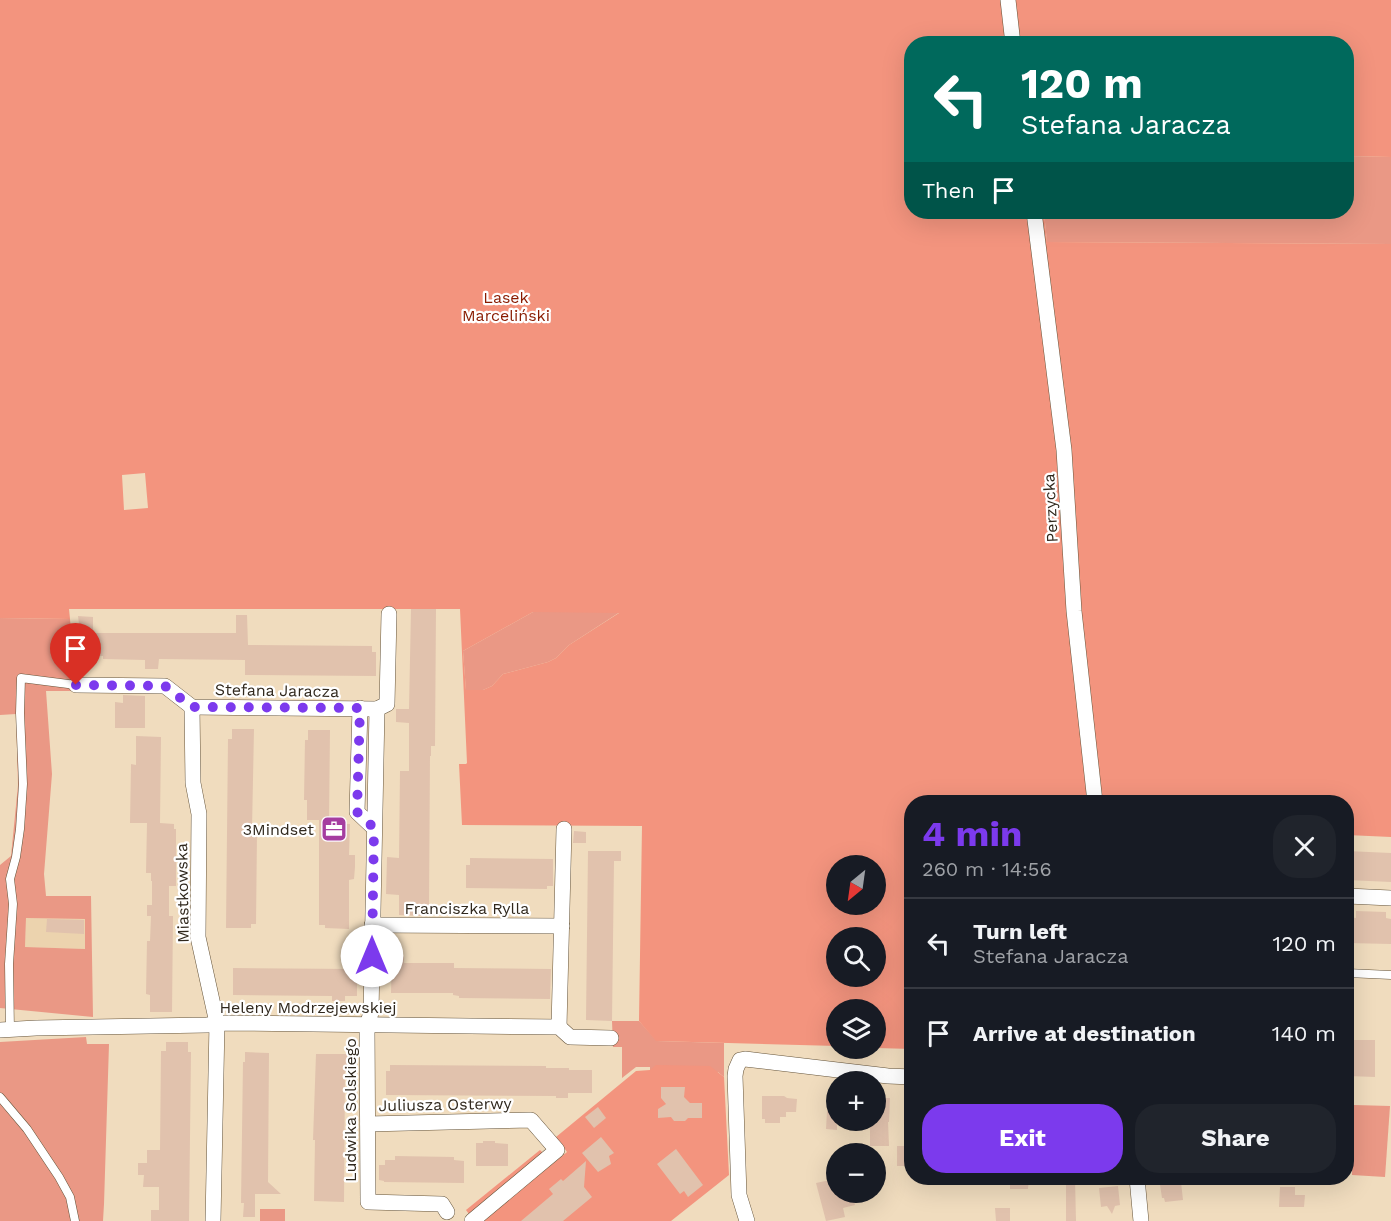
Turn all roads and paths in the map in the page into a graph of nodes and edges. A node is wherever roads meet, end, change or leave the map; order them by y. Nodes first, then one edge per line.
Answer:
1 (1008, 0) edge
2 (1012, 36) edge
3 (1035, 219) edge
4 (389, 614) dead end
5 (76, 685) joint
6 (192, 707) junction
7 (360, 708) junction
8 (377, 709) junction
9 (1094, 795) edge
10 (374, 828) junction
11 (564, 829) dead end
12 (1354, 896) edge
13 (1391, 898) edge
14 (372, 926) junction
15 (562, 926) junction
16 (1354, 973) edge
17 (1391, 975) edge
18 (217, 1023) junction
19 (367, 1025) junction
20 (559, 1027) junction
21 (5, 1030) edge
22 (611, 1038) dead end
23 (904, 1077) edge
24 (0, 1097) edge
25 (368, 1124) junction
26 (1138, 1185) edge
27 (447, 1212) dead end
28 (75, 1221) edge
29 (213, 1221) edge
30 (472, 1221) edge
31 (747, 1221) edge
32 (1141, 1221) edge

1 - 2 street
3 - 9 street, Perzycka
4 - 8 street, Ludwika Solskiego
5 - 6 street, Stefana Jaracza
5 - 21 lane
6 - 7 street, Stefana Jaracza
6 - 18 street, Miastkowska
7 - 8 street, Stefana Jaracza
7 - 10 street
8 - 10 street, Ludwika Solskiego
10 - 14 street, Ludwika Solskiego
11 - 15 street
12 - 13 street
14 - 15 street, Franciszka Rylla
14 - 19 street, Ludwika Solskiego
15 - 20 street
16 - 17 lane
18 - 19 street, Heleny Modrzejewskiej
18 - 21 street, Heleny Modrzejewskiej
18 - 29 street, Miastkowska
19 - 20 street, Heleny Modrzejewskiej
19 - 25 street, Ludwika Solskiego
20 - 22 street, Heleny Modrzejewskiej
23 - 31 street
24 - 28 lane
25 - 27 street, Ludwika Solskiego
25 - 30 street, Juliusza Osterwy
26 - 32 street

